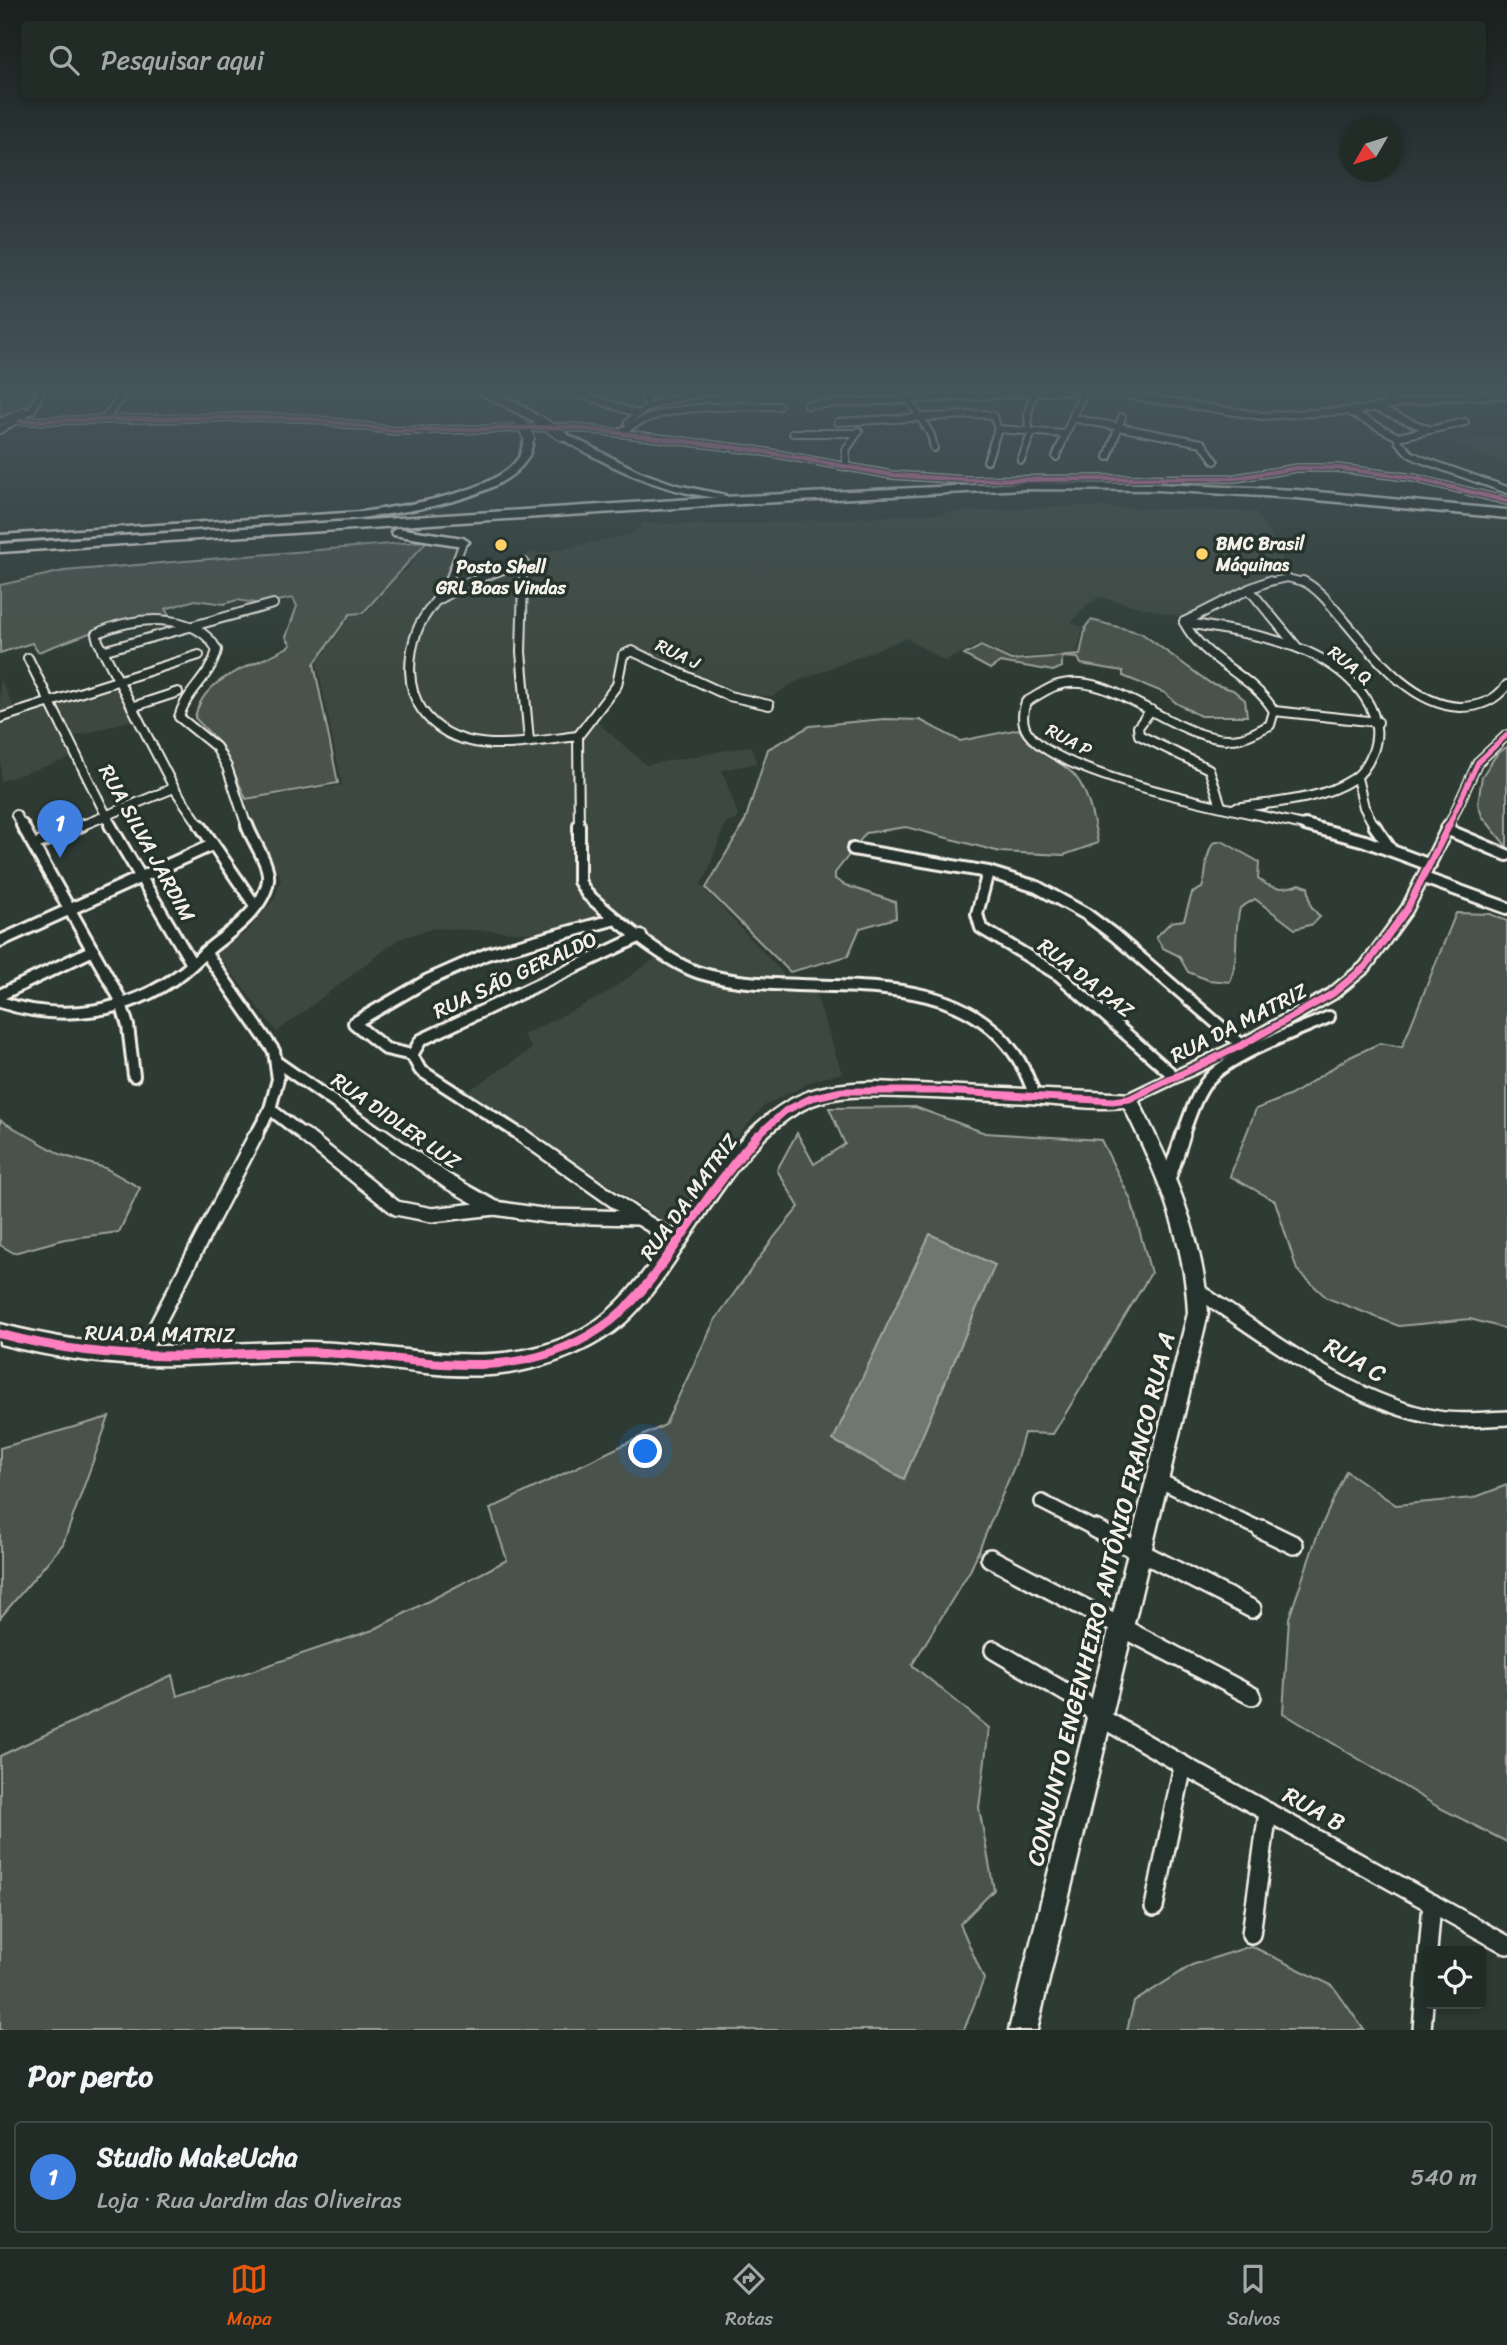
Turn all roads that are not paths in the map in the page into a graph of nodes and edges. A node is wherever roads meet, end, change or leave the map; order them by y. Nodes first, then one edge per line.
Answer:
1 (484, 485) edge
2 (661, 485) edge
3 (1441, 485) edge
4 (903, 490) junction
5 (720, 495) joint
6 (1507, 501) edge
7 (1507, 514) edge
8 (277, 520) junction
9 (1507, 520) edge
10 (361, 531) junction
11 (167, 537) junction
12 (0, 538) edge
13 (463, 542) joint
14 (0, 548) edge
15 (0, 555) edge
16 (1249, 589) junction
17 (438, 600) junction
18 (273, 604) dead end
19 (1184, 622) junction
20 (192, 626) junction
21 (1299, 649) junction
22 (102, 651) junction
23 (199, 655) dead end
24 (28, 658) dead end
25 (117, 681) junction
26 (1507, 685) edge
27 (178, 692) dead end
28 (51, 702) junction
29 (769, 705) dead end
30 (132, 706) junction
31 (1152, 710) junction
32 (1274, 711) junction
33 (0, 718) edge
34 (1378, 723) junction
35 (1507, 735) edge
36 (579, 736) junction
37 (529, 741) junction
38 (1357, 778) junction
39 (174, 788) junction
40 (1226, 807) junction
41 (16, 815) dead end
42 (105, 816) junction
43 (1446, 829) junction
44 (34, 845) junction
45 (212, 845) junction
46 (1390, 848) junction
47 (853, 849) dead end
48 (1507, 855) edge
49 (1430, 865) junction
50 (988, 872) junction
51 (142, 876) junction
52 (1424, 878) junction
53 (254, 904) junction
54 (1507, 908) edge
55 (71, 909) junction
56 (616, 919) junction
57 (642, 936) junction
58 (0, 941) edge
59 (93, 950) junction
60 (205, 952) junction
61 (192, 964) junction
62 (0, 995) edge
63 (0, 1002) edge
64 (121, 1004) junction
65 (1329, 1017) dead end
66 (1242, 1045) junction
67 (412, 1055) junction
68 (278, 1063) junction
69 (134, 1076) dead end
70 (1174, 1076) junction
71 (1035, 1096) junction
72 (1129, 1099) junction
73 (270, 1110) junction
74 (1168, 1180) junction
75 (495, 1208) junction
76 (639, 1218) junction
77 (679, 1242) junction
78 (1198, 1291) junction
79 (0, 1334) edge
80 (141, 1355) junction
81 (1507, 1418) edge
82 (1158, 1480) junction
83 (1042, 1502) dead end
84 (1294, 1545) dead end
85 (1140, 1552) junction
86 (990, 1558) dead end
87 (1252, 1609) dead end
88 (1122, 1627) junction
89 (994, 1650) dead end
90 (1252, 1696) dead end
91 (1098, 1716) junction
92 (1183, 1765) junction
93 (1268, 1812) junction
94 (1432, 1903) junction
95 (1154, 1907) dead end
96 (1251, 1934) dead end
97 (1507, 1945) edge
98 (1428, 1946) edge
99 (1424, 2009) edge
100 (1023, 2030) edge
101 (1422, 2030) edge

1 - 8 main road, bridge
2 - 5 main road, bridge
3 - 6 street
4 - 5 highway
4 - 7 highway
4 - 11 highway
8 - 11 highway
8 - 12 main road
9 - 10 highway
10 - 13 highway
10 - 15 highway
11 - 14 highway
13 - 17 street
16 - 19 street
16 - 21 street
16 - 26 street
17 - 37 street
17 - 37 street
18 - 20 street
19 - 21 street, RUA Q
19 - 32 street
20 - 22 street
20 - 22 street
20 - 53 street
21 - 34 street, RUA Q
22 - 25 street
23 - 25 street
24 - 28 street, RUA SILVA JARDIM
25 - 28 street
25 - 30 street
27 - 30 street
28 - 33 street
28 - 42 street, RUA SILVA JARDIM
29 - 36 street, RUA J
30 - 39 street
31 - 32 street, RUA P
31 - 40 street
31 - 40 street, RUA P
32 - 34 street
34 - 38 street
35 - 43 street, RUA DA MATRIZ
36 - 37 street
36 - 56 street
38 - 40 street
38 - 46 street
39 - 42 street
39 - 45 street
40 - 46 street, RUA P
41 - 44 street
42 - 44 street
42 - 51 street, RUA SILVA JARDIM
43 - 48 street
43 - 49 street, RUA DA MATRIZ
44 - 55 street
45 - 51 street
45 - 53 street
46 - 49 street, RUA P
47 - 50 street
49 - 52 street, RUA DA MATRIZ
50 - 66 street
50 - 70 street, RUA DA PAZ
51 - 55 street
51 - 61 street, RUA SILVA JARDIM
52 - 54 street
52 - 66 street, RUA DA MATRIZ
53 - 60 street
55 - 58 street
55 - 59 street
56 - 57 street
56 - 67 street
57 - 67 street, RUA SÃO GERALDO
57 - 71 street
59 - 62 street
59 - 64 street
60 - 61 street
60 - 68 street
61 - 64 street
63 - 64 street
64 - 69 street
65 - 74 street
66 - 70 street, RUA DA MATRIZ
67 - 76 street
68 - 73 street
68 - 75 street, RUA DIDLER LUZ
70 - 72 street, RUA DA MATRIZ
71 - 72 main road, RUA DA MATRIZ
71 - 77 main road, RUA DA MATRIZ
72 - 74 main road, CONJUNTO ENGENHEIRO ANTÔNIO FRANCO RUA A
73 - 75 street, RUA DIDLER LUZ
73 - 80 street
74 - 78 main road, CONJUNTO ENGENHEIRO ANTÔNIO FRANCO RUA A
75 - 76 street, RUA DIDLER LUZ
76 - 77 street
77 - 80 main road, RUA DA MATRIZ
78 - 81 street, RUA C
78 - 82 main road, CONJUNTO ENGENHEIRO ANTÔNIO FRANCO RUA A
79 - 80 main road, RUA DA MATRIZ
82 - 84 street
82 - 85 main road, CONJUNTO ENGENHEIRO ANTÔNIO FRANCO RUA A
83 - 85 street
85 - 87 street
85 - 88 main road, CONJUNTO ENGENHEIRO ANTÔNIO FRANCO RUA A
86 - 88 street
88 - 90 street
88 - 91 main road, CONJUNTO ENGENHEIRO ANTÔNIO FRANCO RUA A
89 - 91 street, RUA B
91 - 92 street, RUA B
91 - 100 main road, CONJUNTO ENGENHEIRO ANTÔNIO FRANCO RUA A
92 - 93 street, RUA B
92 - 95 street
93 - 94 street, RUA B
93 - 96 street
94 - 97 street, RUA B
94 - 98 street
99 - 101 street

